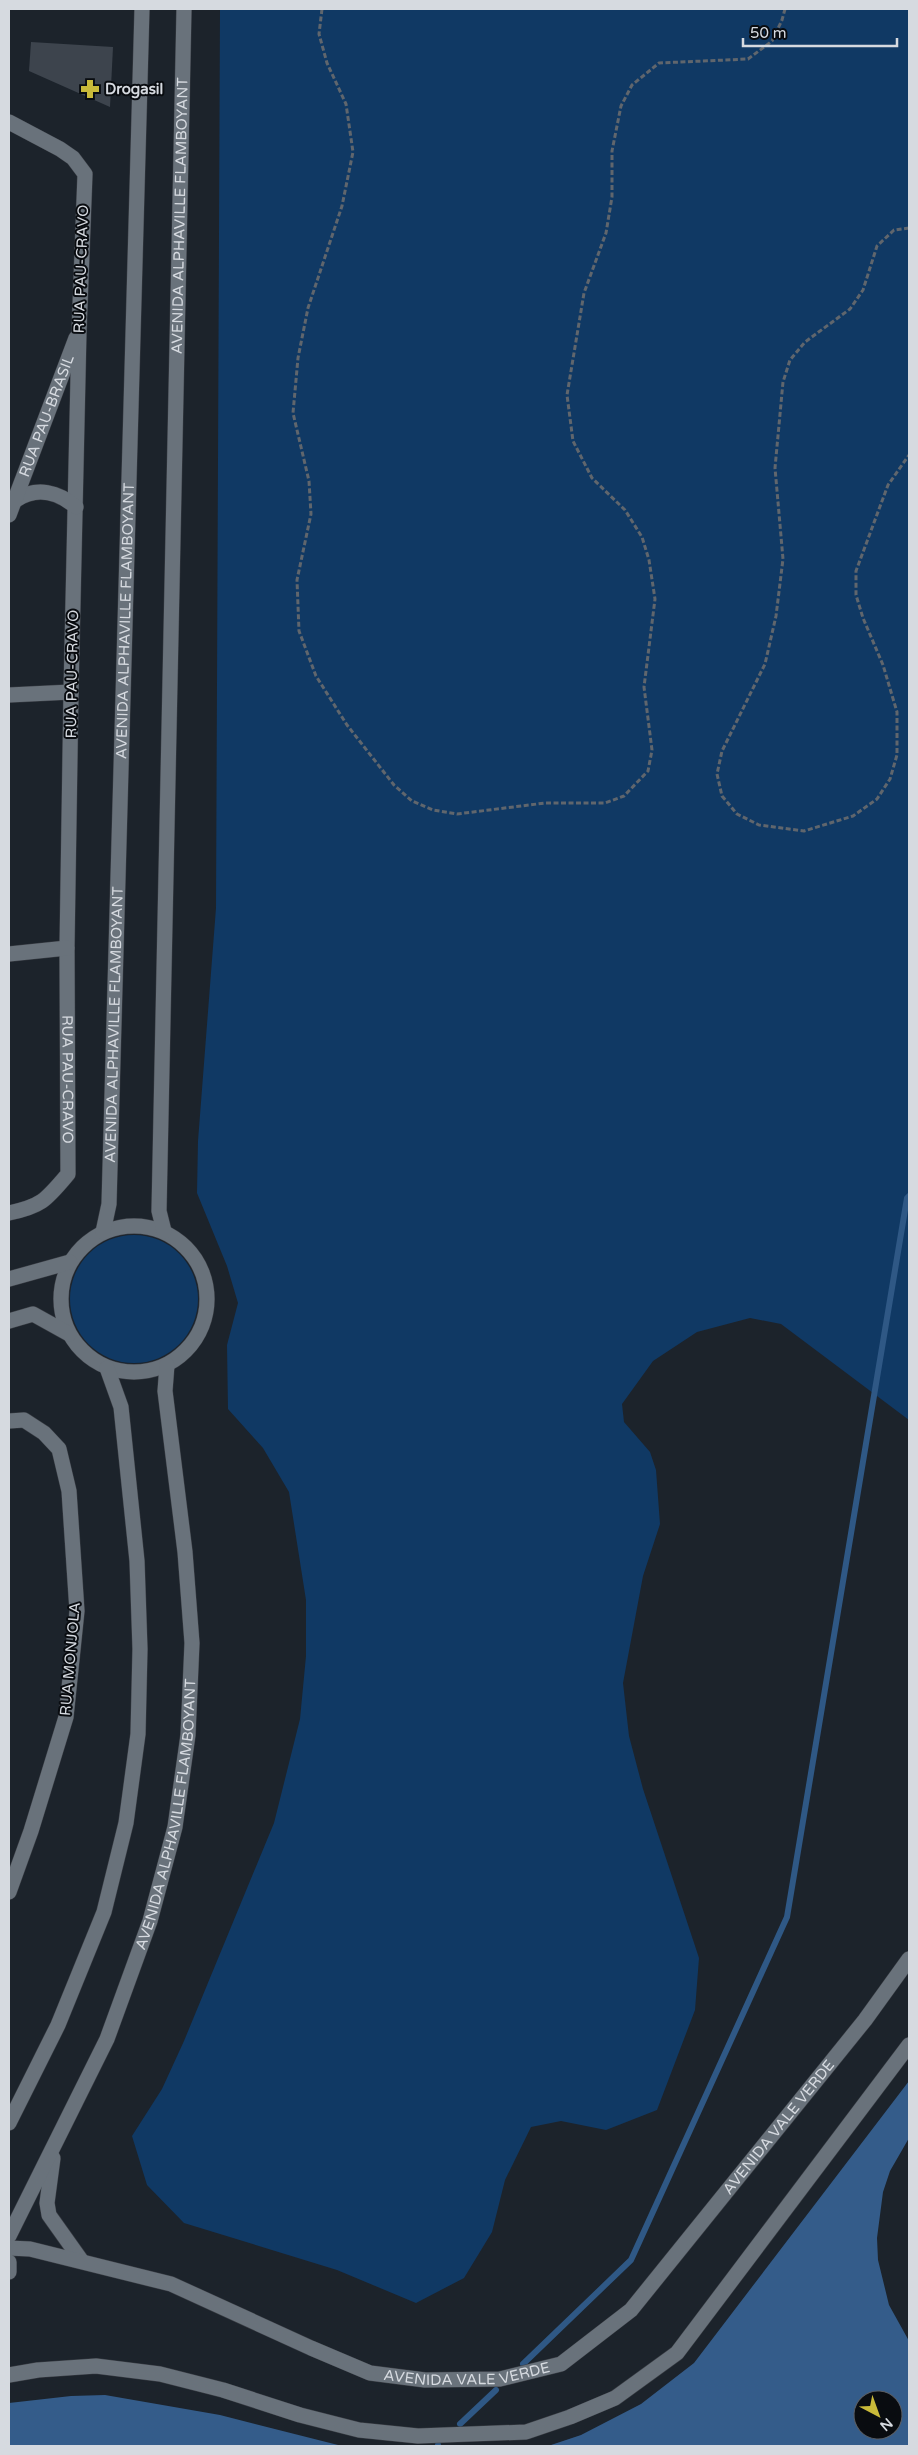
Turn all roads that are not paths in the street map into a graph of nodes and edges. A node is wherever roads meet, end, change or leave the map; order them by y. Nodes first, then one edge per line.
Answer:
1 (142, 9) edge
2 (184, 9) edge
3 (9, 122) edge
4 (79, 332) junction
5 (16, 500) junction
6 (76, 507) junction
7 (9, 515) edge
8 (71, 692) junction
9 (9, 695) edge
10 (67, 948) junction
11 (9, 954) edge
12 (9, 1213) edge
13 (164, 1231) junction
14 (104, 1232) junction
15 (70, 1262) junction
16 (9, 1279) edge
17 (9, 1321) edge
18 (69, 1334) junction
19 (167, 1365) junction
20 (107, 1368) junction
21 (9, 1421) edge
22 (9, 1892) edge
23 (909, 1959) edge
24 (909, 2045) edge
25 (9, 2123) edge
26 (54, 2145) junction
27 (9, 2236) edge
28 (9, 2248) edge
29 (81, 2260) junction
30 (9, 2262) edge
31 (9, 2272) edge
32 (9, 2375) edge

1 - 14 street, AVENIDA ALPHAVILLE FLAMBOYANT
2 - 13 street, AVENIDA ALPHAVILLE FLAMBOYANT
3 - 4 street, RUA PAU-CRAVO
4 - 5 street, RUA PAU-BRASIL
4 - 6 street, RUA PAU-CRAVO
5 - 6 street, RUA PAU-BRASIL
5 - 7 street, RUA PAU-BRASIL
6 - 8 street, RUA PAU-CRAVO
8 - 9 street
8 - 10 street, RUA PAU-CRAVO
10 - 11 street
10 - 12 street, RUA PAU-CRAVO
13 - 14 street
13 - 19 street
14 - 15 street
15 - 16 street
15 - 18 street
17 - 18 street
18 - 20 street
19 - 20 street
19 - 26 street, AVENIDA ALPHAVILLE FLAMBOYANT
20 - 25 street
21 - 22 street, RUA MONJOLA
23 - 29 street, AVENIDA VALE VERDE
24 - 32 street
26 - 27 street, AVENIDA ALPHAVILLE FLAMBOYANT
26 - 29 street
28 - 29 street, AVENIDA VALE VERDE
30 - 31 street

